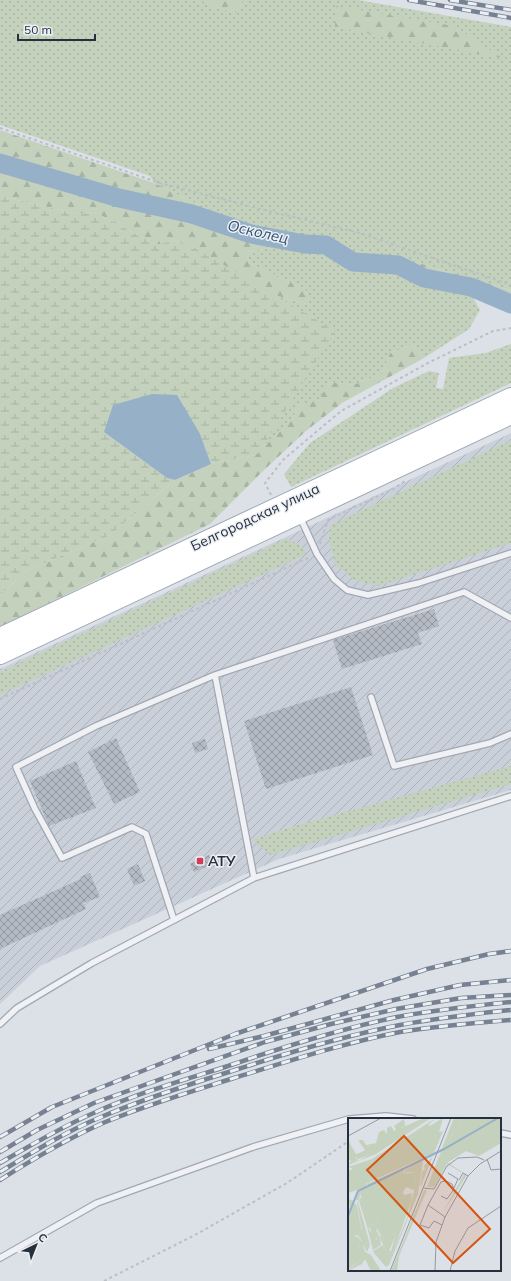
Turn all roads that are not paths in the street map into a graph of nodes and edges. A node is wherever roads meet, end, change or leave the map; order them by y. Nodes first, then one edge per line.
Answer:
1 (511, 397) edge
2 (511, 415) edge
3 (289, 507) junction
4 (511, 553) edge
5 (511, 618) edge
6 (0, 637) edge
7 (0, 654) edge
8 (215, 675) junction
9 (371, 697) dead end
10 (511, 734) edge
11 (511, 796) edge
12 (254, 878) junction
13 (174, 920) junction
14 (0, 1024) edge
15 (361, 1118) edge
16 (404, 1118) edge
17 (348, 1119) edge
18 (501, 1133) edge
19 (511, 1135) edge
20 (0, 1258) edge

1 - 3 main road, Белгородская улица
2 - 3 main road, Белгородская улица
3 - 4 lane
3 - 6 main road, Белгородская улица
3 - 7 main road, Белгородская улица
5 - 8 lane
8 - 12 lane
8 - 13 lane
9 - 10 lane
11 - 12 lane
12 - 13 lane
13 - 14 lane
15 - 16 lane
17 - 20 lane
18 - 19 lane

